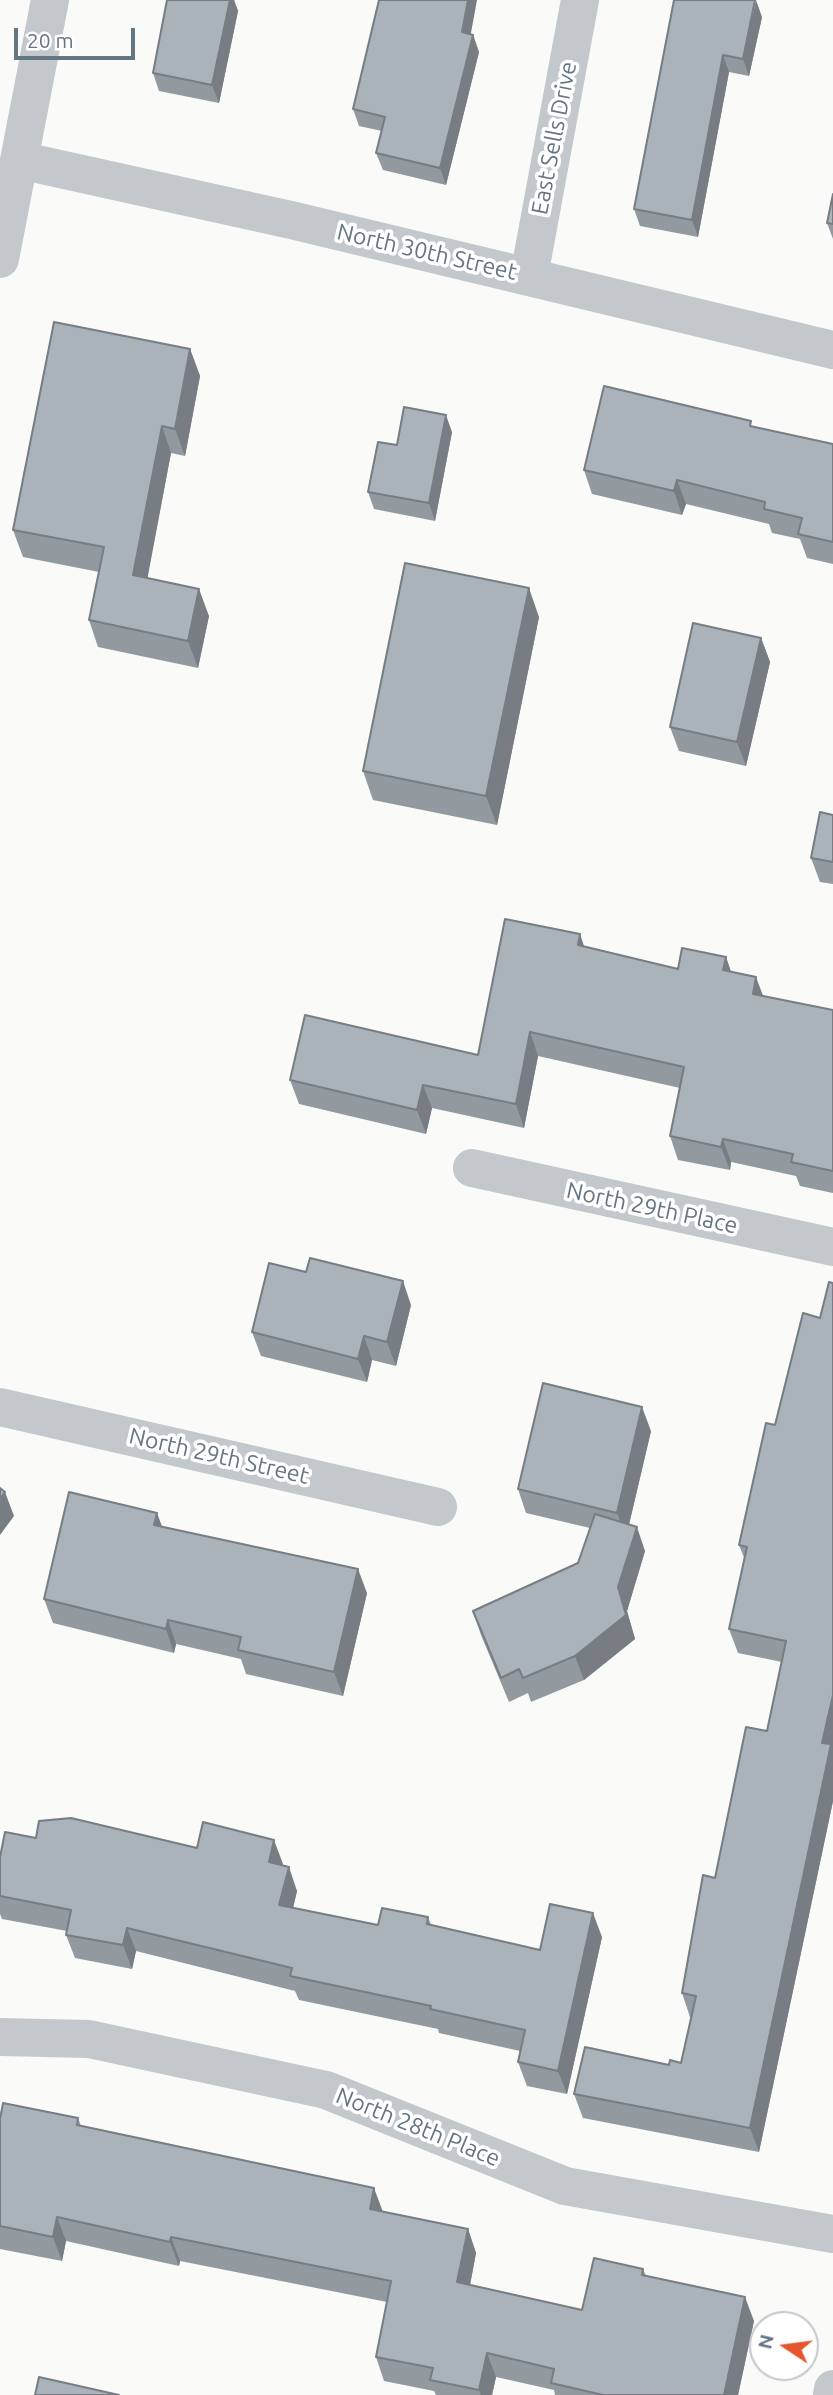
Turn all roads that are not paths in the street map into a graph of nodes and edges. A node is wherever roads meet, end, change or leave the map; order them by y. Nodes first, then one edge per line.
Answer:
1 (50, 0) edge
2 (580, 0) edge
3 (19, 160) junction
4 (0, 259) edge
5 (529, 276) junction
6 (833, 350) edge
7 (472, 1168) dead end
8 (833, 1247) edge
9 (0, 1407) edge
10 (438, 1507) dead end
11 (0, 2037) edge
12 (833, 2234) edge
13 (833, 2389) edge
14 (832, 2395) edge

1 - 3 street
2 - 5 street, East Sells Drive
3 - 4 street
3 - 5 street, North 30th Street
5 - 6 street, North 30th Street
7 - 8 street, North 29th Place
9 - 10 street, North 29th Street
11 - 12 street, North 28th Place
13 - 14 street

